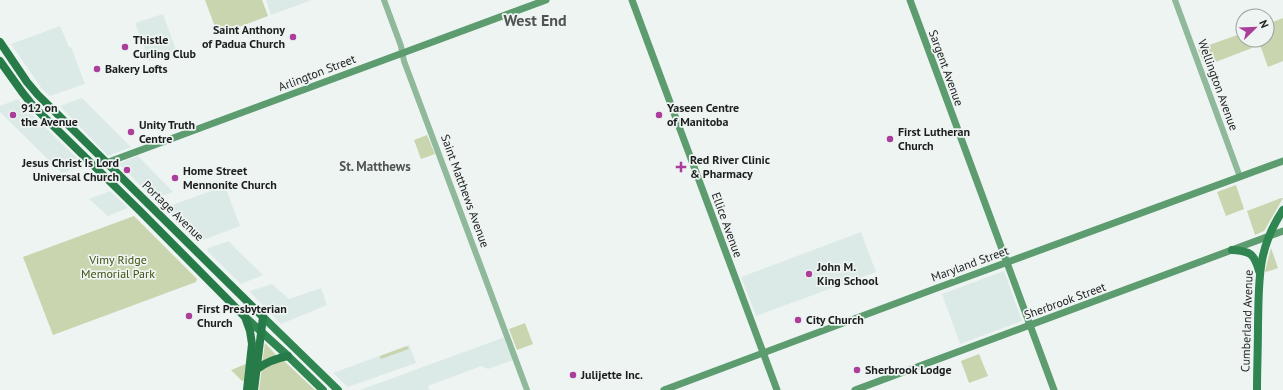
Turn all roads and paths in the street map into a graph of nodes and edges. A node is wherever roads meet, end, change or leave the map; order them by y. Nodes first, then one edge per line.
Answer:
1 (384, 0) edge
2 (546, 0) edge
3 (632, 0) edge
4 (910, 0) edge
5 (1175, 0) edge
6 (0, 42) edge
7 (402, 53) junction
8 (0, 61) edge
9 (1283, 160) edge
10 (106, 163) junction
11 (95, 167) junction
12 (1240, 177) junction
13 (1283, 210) edge
14 (1283, 231) edge
15 (1269, 236) junction
16 (1232, 250) junction
17 (1007, 262) junction
18 (1259, 272) junction
19 (245, 316) junction
20 (263, 317) junction
21 (1030, 326) junction
22 (261, 332) junction
23 (763, 353) junction
24 (288, 356) junction
25 (257, 369) junction
26 (247, 390) edge
27 (254, 390) edge
28 (323, 390) edge
29 (338, 390) edge
30 (527, 390) edge
31 (664, 390) edge
32 (777, 390) edge
33 (855, 390) edge
34 (1054, 390) edge
35 (1257, 390) edge

1 - 7 street, Saint Matthews Avenue
2 - 7 main road, Arlington Street
3 - 23 main road, Ellice Avenue
4 - 17 main road, Sargent Avenue
5 - 12 street, Wellington Avenue
6 - 10 highway, Portage Avenue
7 - 10 main road, Arlington Street
7 - 30 street, Saint Matthews Avenue
8 - 11 highway, Portage Avenue
9 - 12 main road, Maryland Street
10 - 11 main road, Arlington Street
10 - 20 highway, Portage Avenue
11 - 19 highway, Portage Avenue
12 - 17 main road, Maryland Street
13 - 15 main road, Cumberland Avenue
14 - 15 main road, Sherbrook Street
15 - 16 main road, Sherbrook Street
15 - 18 main road, Cumberland Avenue
16 - 18 main road
16 - 21 main road, Sherbrook Street
17 - 21 main road, Sargent Avenue
17 - 23 main road, Maryland Street
18 - 35 main road, Cumberland Avenue
19 - 22 main road, Portage Avenue
19 - 26 highway
20 - 22 highway
20 - 29 main road, Portage Avenue
21 - 33 main road, Sherbrook Street
21 - 34 main road, Sargent Avenue
22 - 24 main road, Portage Avenue
22 - 25 highway
23 - 31 main road, Maryland Street
23 - 32 main road, Ellice Avenue
24 - 25 highway
24 - 28 main road, Portage Avenue
25 - 27 highway

